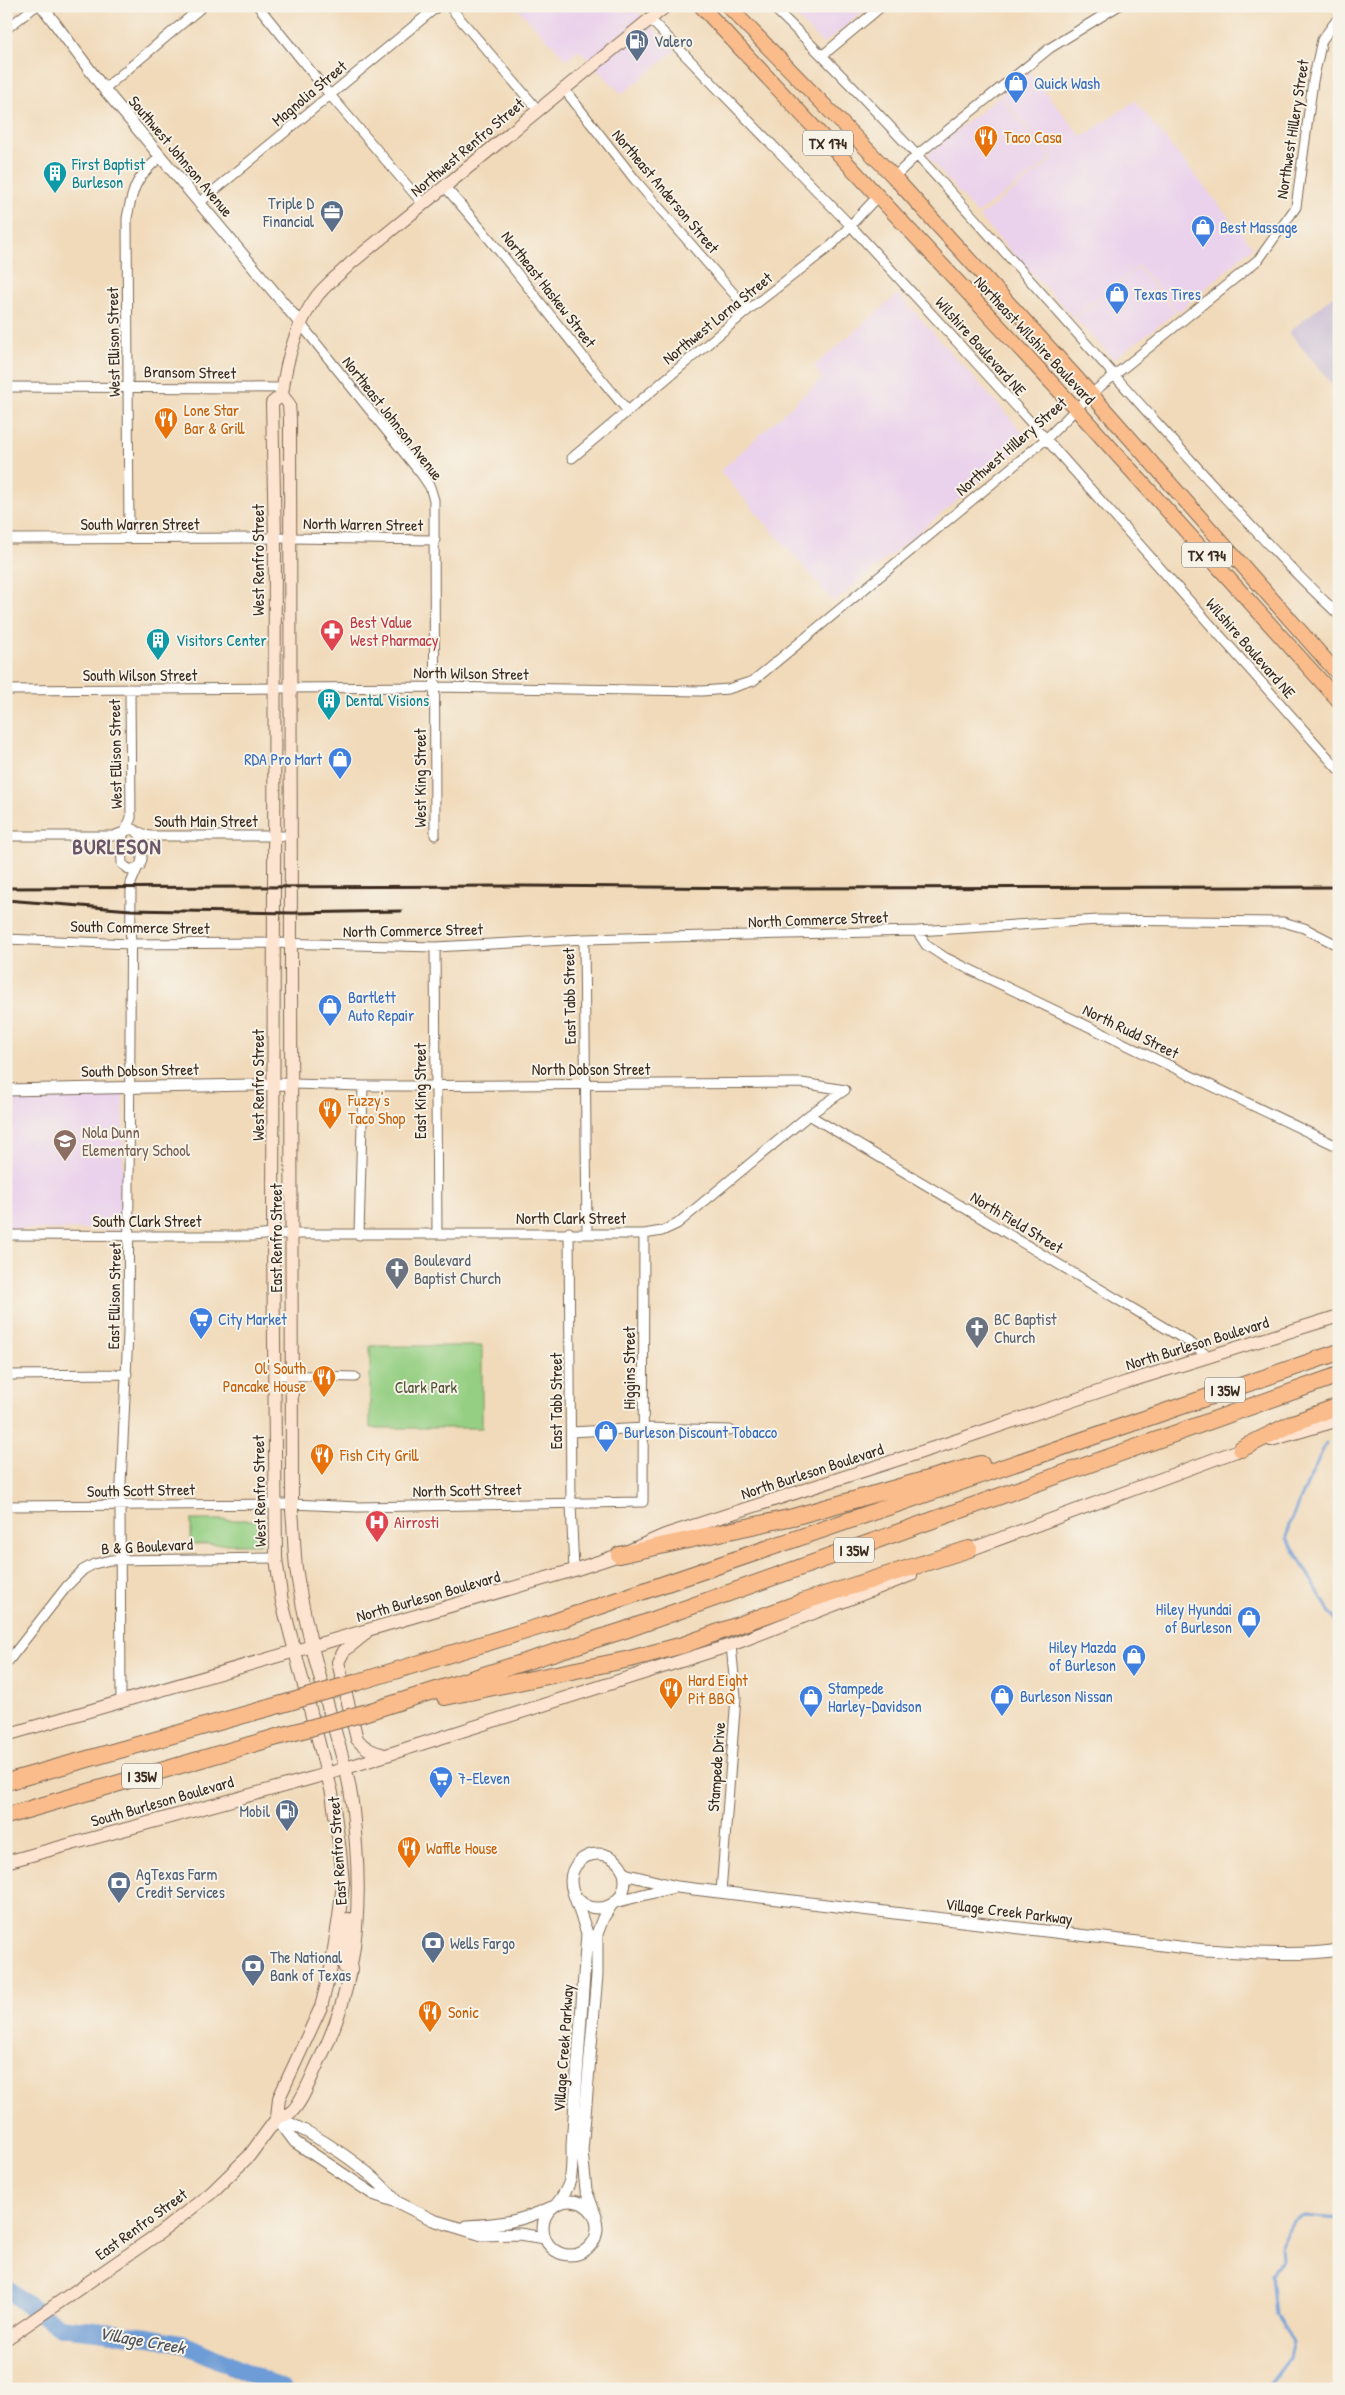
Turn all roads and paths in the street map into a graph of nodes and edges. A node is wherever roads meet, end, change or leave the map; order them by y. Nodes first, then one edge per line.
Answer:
1 (36, 6) edge
2 (42, 6) edge
3 (203, 6) edge
4 (258, 6) edge
5 (438, 6) edge
6 (449, 6) edge
7 (649, 6) edge
8 (666, 6) edge
9 (701, 6) edge
10 (728, 6) edge
11 (772, 6) edge
12 (882, 6) edge
13 (1118, 6) edge
14 (1339, 16) edge
15 (650, 19) junction
16 (6, 29) edge
17 (823, 55) junction
18 (104, 89) junction
19 (564, 89) junction
20 (330, 95) junction
21 (538, 110) junction
22 (917, 155) junction
23 (160, 157) junction
24 (894, 177) junction
25 (445, 187) junction
26 (878, 196) junction
27 (199, 203) junction
28 (424, 205) junction
29 (850, 225) junction
30 (748, 310) junction
31 (300, 323) junction
32 (1115, 375) junction
33 (129, 386) junction
34 (6, 387) edge
35 (282, 392) junction
36 (1091, 394) junction
37 (1076, 409) junction
38 (628, 411) junction
39 (1046, 439) junction
40 (572, 458) dead end
41 (275, 538) junction
42 (290, 538) junction
43 (6, 539) edge
44 (129, 539) junction
45 (435, 540) junction
46 (1339, 615) edge
47 (1339, 675) edge
48 (274, 687) junction
49 (290, 687) junction
50 (435, 687) junction
51 (130, 689) junction
52 (652, 689) joint
53 (6, 690) edge
54 (1339, 701) edge
55 (1339, 770) edge
56 (131, 818) junction
57 (124, 832) junction
58 (138, 832) junction
59 (6, 836) edge
60 (274, 836) junction
61 (292, 836) junction
62 (435, 836) dead end
63 (124, 867) junction
64 (137, 869) junction
65 (131, 886) junction
66 (292, 887) joint
67 (917, 931) junction
68 (6, 939) edge
69 (584, 939) junction
70 (274, 943) junction
71 (131, 944) junction
72 (292, 944) junction
73 (1339, 946) edge
74 (435, 947) junction
75 (275, 1083) junction
76 (293, 1084) junction
77 (586, 1084) junction
78 (130, 1086) junction
79 (363, 1086) junction
80 (435, 1086) junction
81 (6, 1090) edge
82 (809, 1115) junction
83 (1339, 1148) edge
84 (569, 1232) junction
85 (587, 1232) junction
86 (273, 1234) junction
87 (292, 1234) junction
88 (437, 1234) junction
89 (644, 1234) junction
90 (6, 1235) edge
91 (359, 1235) junction
92 (130, 1236) junction
93 (1339, 1316) edge
94 (1339, 1343) edge
95 (1339, 1352) edge
96 (1209, 1357) junction
97 (1318, 1359) junction
98 (127, 1374) junction
99 (6, 1375) edge
100 (274, 1375) junction
101 (292, 1375) junction
102 (1339, 1376) edge
103 (355, 1377) dead end
104 (1339, 1406) edge
105 (1339, 1420) edge
106 (1132, 1422) junction
107 (644, 1428) junction
108 (730, 1430) dead end
109 (571, 1432) junction
110 (1241, 1449) junction
111 (643, 1502) joint
112 (276, 1504) junction
113 (292, 1504) junction
114 (571, 1504) junction
115 (120, 1505) junction
116 (6, 1506) edge
117 (969, 1549) junction
118 (620, 1555) junction
119 (276, 1558) junction
120 (120, 1560) junction
121 (574, 1570) junction
122 (371, 1629) junction
123 (731, 1645) junction
124 (313, 1646) junction
125 (295, 1652) junction
126 (6, 1664) edge
127 (121, 1703) junction
128 (364, 1712) junction
129 (6, 1735) edge
130 (385, 1755) junction
131 (345, 1768) junction
132 (327, 1774) junction
133 (6, 1782) edge
134 (6, 1816) edge
135 (6, 1862) edge
136 (624, 1874) junction
137 (343, 1883) junction
138 (677, 1887) junction
139 (573, 1892) junction
140 (722, 1892) junction
141 (614, 1903) junction
142 (1339, 1950) edge
143 (351, 1970) junction
144 (277, 2118) junction
145 (554, 2206) junction
146 (596, 2217) junction
147 (456, 2226) junction
148 (545, 2238) junction
149 (6, 2339) edge

1 - 16 street
2 - 18 street, Southwest Johnson Avenue
3 - 18 street
4 - 20 street
5 - 20 street, Magnolia Street
6 - 21 street
7 - 15 main road
8 - 15 main road, Northwest Renfro Street
9 - 26 main road, Northeast Wilshire Boulevard / TX 174
10 - 24 main road, Northeast Wilshire Boulevard / TX 174
11 - 17 street
12 - 17 street
13 - 22 street
14 - 32 street, Northwest Hillery Street
15 - 19 main road, Northwest Renfro Street
15 - 29 street, Wilshire Boulevard NE
17 - 22 street
18 - 23 street, Southwest Johnson Avenue
19 - 21 main road, Northwest Renfro Street
19 - 30 street, Northeast Anderson Street
20 - 27 street, Magnolia Street
20 - 28 street
21 - 25 main road, Northwest Renfro Street
22 - 24 street
22 - 32 street
23 - 27 street, Southwest Johnson Avenue
23 - 33 street, West Ellison Street
24 - 36 main road, Northeast Wilshire Boulevard / TX 174
25 - 28 main road, Northwest Renfro Street
25 - 38 street, Northeast Haskew Street
26 - 29 street, Northwest Lorna Street
26 - 37 main road, Northeast Wilshire Boulevard / TX 174
27 - 31 street, Southwest Johnson Avenue
28 - 31 main road, Northwest Renfro Street
29 - 30 street, Northwest Lorna Street
29 - 39 street, Wilshire Boulevard NE
30 - 38 street, Northwest Lorna Street
31 - 35 main road, West Renfro Street
31 - 45 street, Northeast Johnson Avenue
32 - 36 street, Northwest Hillery Street
32 - 46 street
33 - 34 street, Bransom Street
33 - 35 street, Bransom Street
33 - 44 street, West Ellison Street
35 - 41 main road, West Renfro Street
35 - 42 main road, West Renfro Street
36 - 37 street, Northwest Hillery Street
36 - 47 main road, Northeast Wilshire Boulevard
37 - 39 street, Northwest Hillery Street
37 - 54 main road, Northeast Wilshire Boulevard / TX 174
38 - 40 street, Northwest Lorna Street
39 - 52 street, Northwest Hillery Street
39 - 55 street, Wilshire Boulevard NE
41 - 42 street, North Warren Street
41 - 44 street, South Warren Street
41 - 48 main road, West Renfro Street
42 - 45 street, North Warren Street
42 - 49 main road, West Renfro Street
43 - 44 street, South Warren Street
45 - 50 street, West King Street
48 - 49 street, North Wilson Street
48 - 51 street, South Wilson Street
48 - 60 main road, West Renfro Street
49 - 50 street, North Wilson Street
49 - 61 main road, West Renfro Street
50 - 52 street, North Wilson Street
50 - 62 street, West King Street
51 - 53 street, South Wilson Street
51 - 56 street, West Ellison Street
56 - 57 street, East Ellison Street
56 - 58 street, East Ellison Street
57 - 58 street
57 - 59 street
57 - 63 street, East Ellison Street
58 - 60 street, South Main Street
58 - 64 street, East Ellison Street
60 - 61 street, South Main Street
60 - 70 main road, West Renfro Street
61 - 66 main road, West Renfro Street
63 - 64 street
63 - 65 street, East Ellison Street
64 - 65 street, East Ellison Street
65 - 71 street, East Ellison Street
66 - 72 main road, East Renfro Street
67 - 69 street, North Commerce Street
67 - 73 street, North Commerce Street
67 - 83 street, North Rudd Street
68 - 71 street, South Commerce Street
69 - 74 street, North Commerce Street
69 - 77 street, East Tabb Street
70 - 71 street, South Commerce Street
70 - 72 street, South Commerce Street
70 - 75 main road, West Renfro Street
71 - 78 street, East Ellison Street
72 - 74 street, North Commerce Street
72 - 76 main road, East Renfro Street
74 - 80 street, East King Street
75 - 76 street, South Dobson Street
75 - 78 street, South Dobson Street
75 - 86 main road, West Renfro Street
76 - 79 street, North Dobson Street
76 - 87 main road, East Renfro Street
77 - 80 street, North Dobson Street
77 - 82 street, North Dobson Street
77 - 85 street, East Tabb Street
78 - 81 street, South Dobson Street
78 - 92 street, East Ellison Street
79 - 80 street, North Dobson Street
79 - 91 street
80 - 88 street, East King Street
82 - 89 street, North Clark Street
82 - 96 street, North Field Street
84 - 85 street, North Clark Street
84 - 88 street, North Clark Street
84 - 109 street, East Tabb Street
85 - 89 street, North Clark Street
86 - 87 street, South Clark Street
86 - 92 street, South Clark Street
86 - 100 main road, West Renfro Street
87 - 91 street, North Clark Street
87 - 101 main road, East Renfro Street
88 - 91 street, North Clark Street
89 - 107 street, Higgins Street
90 - 92 street, South Clark Street
92 - 98 street, East Ellison Street
93 - 96 main road, North Burleson Boulevard
94 - 97 highway
95 - 97 highway, I 35W
96 - 118 main road, North Burleson Boulevard
97 - 106 highway, I 35W
98 - 99 street
98 - 115 street, East Ellison Street
100 - 101 street
100 - 112 main road, West Renfro Street
101 - 103 street
101 - 113 main road, East Renfro Street
102 - 128 highway, I 35W
104 - 110 highway
105 - 110 main road
106 - 118 highway
106 - 133 highway, I 35W, bridge
107 - 108 street
107 - 109 street
107 - 111 street, Higgins Street
109 - 114 street, East Tabb Street
110 - 117 main road
111 - 114 street, North Scott Street
112 - 113 street, North Scott Street
112 - 115 street, South Scott Street
112 - 119 main road, West Renfro Street
113 - 114 street, North Scott Street
113 - 124 main road, East Renfro Street
114 - 121 street, East Tabb Street
115 - 116 street, South Scott Street
115 - 120 street, East Ellison Street
117 - 123 main road
117 - 128 highway
118 - 121 main road, North Burleson Boulevard
119 - 120 street, B & G Boulevard
119 - 125 main road, West Renfro Street
120 - 126 street, B & G Boulevard
120 - 127 street, East Ellison Street
121 - 122 main road, North Burleson Boulevard
122 - 124 main road, North Burleson Boulevard
122 - 130 main road
123 - 130 main road
123 - 140 street, Stampede Drive
124 - 125 main road, North Burleson Boulevard
124 - 131 main road
125 - 127 main road
125 - 132 main road, West Renfro Street
127 - 129 main road
128 - 134 highway, I 35W, bridge
130 - 131 main road
131 - 132 main road
131 - 143 main road, East Renfro Street
132 - 135 main road, South Burleson Boulevard
132 - 137 main road, East Renfro Street
136 - 138 street, Village Creek Parkway
136 - 139 street, Village Creek Parkway
136 - 141 street, Village Creek Parkway
137 - 143 main road
137 - 144 main road, East Renfro Street
138 - 140 street, Village Creek Parkway
138 - 141 street, Village Creek Parkway
139 - 141 street, Village Creek Parkway
139 - 145 street, Village Creek Parkway
140 - 142 street, Village Creek Parkway
141 - 146 street, Village Creek Parkway
143 - 144 main road, East Renfro Street
144 - 147 street, Village Creek Parkway
144 - 149 main road, East Renfro Street
145 - 146 street, Village Creek Parkway
145 - 147 street, Village Creek Parkway
145 - 148 street, Village Creek Parkway
146 - 148 street, Village Creek Parkway
147 - 148 street, Village Creek Parkway

